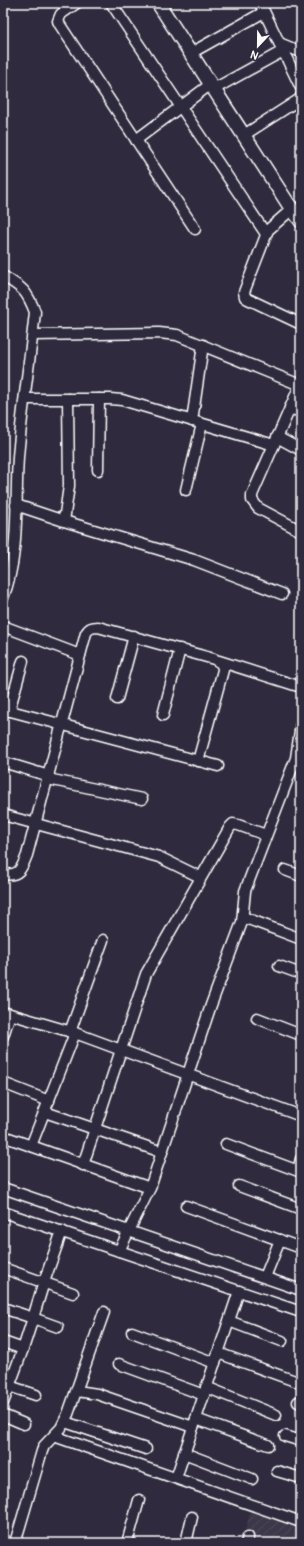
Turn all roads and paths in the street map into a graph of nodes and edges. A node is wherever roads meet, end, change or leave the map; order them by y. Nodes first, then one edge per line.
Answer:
1 (77, 3) edge
2 (112, 3) edge
3 (158, 3) edge
4 (262, 7) edge
5 (281, 47) junction
6 (301, 52) edge
7 (190, 53) junction
8 (212, 87) junction
9 (301, 88) edge
10 (301, 96) edge
11 (181, 105) junction
12 (244, 135) junction
13 (136, 140) junction
14 (292, 209) junction
15 (301, 221) edge
16 (195, 229) dead end
17 (266, 234) junction
18 (3, 276) edge
19 (301, 324) edge
20 (33, 335) junction
21 (203, 344) junction
22 (300, 384) edge
23 (25, 399) junction
24 (68, 399) junction
25 (99, 399) junction
26 (290, 408) junction
27 (301, 412) edge
28 (197, 422) junction
29 (276, 441) junction
30 (301, 450) edge
31 (98, 470) dead end
32 (186, 490) dead end
33 (16, 506) junction
34 (64, 521) junction
35 (301, 531) edge
36 (282, 594) dead end
37 (3, 598) edge
38 (3, 626) edge
39 (134, 636) junction
40 (180, 649) junction
41 (80, 655) junction
42 (23, 660) dead end
43 (219, 661) junction
44 (301, 687) edge
45 (117, 699) dead end
46 (6, 710) edge
47 (163, 715) dead end
48 (301, 724) edge
49 (62, 725) junction
50 (198, 761) junction
51 (3, 762) edge
52 (297, 765) edge
53 (218, 766) dead end
54 (48, 777) junction
55 (142, 799) dead end
56 (3, 816) edge
57 (36, 825) junction
58 (266, 835) junction
59 (285, 870) dead end
60 (3, 874) edge
61 (301, 876) edge
62 (200, 877) junction
63 (243, 917) junction
64 (301, 939) edge
65 (103, 940) dead end
66 (279, 966) dead end
67 (301, 974) edge
68 (6, 1014) edge
69 (257, 1018) dead end
70 (72, 1032) junction
71 (301, 1035) edge
72 (3, 1036) edge
73 (121, 1050) junction
74 (187, 1074) junction
75 (3, 1083) edge
76 (49, 1101) junction
77 (45, 1112) junction
78 (301, 1116) edge
79 (95, 1130) junction
80 (3, 1136) edge
81 (226, 1144) dead end
82 (31, 1146) junction
83 (162, 1152) junction
84 (301, 1159) edge
85 (83, 1165) junction
86 (299, 1171) edge
87 (238, 1186) dead end
88 (3, 1188) edge
89 (150, 1188) junction
90 (186, 1206) dead end
91 (301, 1209) edge
92 (3, 1212) edge
93 (62, 1231) junction
94 (129, 1231) junction
95 (280, 1240) junction
96 (301, 1248) edge
97 (119, 1251) junction
98 (3, 1268) edge
99 (265, 1278) junction
100 (44, 1282) junction
101 (301, 1290) edge
102 (239, 1291) junction
103 (73, 1293) dead end
104 (3, 1308) edge
105 (104, 1312) dead end
106 (301, 1312) edge
107 (33, 1318) junction
108 (229, 1321) junction
109 (58, 1327) dead end
110 (132, 1332) dead end
111 (282, 1341) dead end
112 (3, 1342) edge
113 (23, 1349) junction
114 (216, 1358) junction
115 (119, 1364) dead end
116 (295, 1381) dead end
117 (6, 1385) edge
118 (76, 1391) junction
119 (205, 1391) junction
120 (36, 1395) dead end
121 (3, 1403) edge
122 (3, 1415) edge
123 (276, 1415) dead end
124 (65, 1422) junction
125 (194, 1423) junction
126 (24, 1424) dead end
127 (54, 1436) junction
128 (285, 1436) dead end
129 (301, 1441) edge
130 (268, 1445) dead end
131 (146, 1449) dead end
132 (184, 1453) junction
133 (277, 1471) dead end
134 (176, 1478) junction
135 (301, 1478) edge
136 (252, 1479) dead end
137 (139, 1500) dead end
138 (192, 1517) dead end
139 (301, 1522) edge
140 (15, 1543) edge
141 (127, 1543) edge
142 (186, 1543) edge

1 - 13 street
2 - 11 street
3 - 7 street
4 - 5 street
4 - 7 street
5 - 6 street
5 - 8 street
5 - 9 street
7 - 8 street
8 - 11 street
8 - 12 street
10 - 12 street
11 - 13 street
11 - 17 street
12 - 14 street
13 - 16 street
14 - 15 street
14 - 17 street
17 - 19 street
18 - 20 street
20 - 21 street
20 - 23 street
21 - 22 street
21 - 28 street
22 - 26 street
23 - 24 street
23 - 33 street
24 - 25 street
24 - 34 street
25 - 28 street
25 - 31 street
26 - 27 street
26 - 29 street
28 - 29 street
28 - 32 street
29 - 30 street
29 - 35 street
33 - 34 street
33 - 37 street
34 - 36 street
38 - 41 street
39 - 40 street
39 - 41 street
39 - 45 street
40 - 43 street
40 - 47 street
41 - 49 street
42 - 46 street
43 - 44 street
43 - 50 street
46 - 49 street
48 - 52 street
49 - 50 street
49 - 54 street
50 - 53 street
51 - 54 street
52 - 58 street
54 - 55 street
54 - 57 street
56 - 57 street
57 - 60 street
57 - 62 street
58 - 62 street
58 - 63 street
59 - 61 street
62 - 73 street
63 - 64 street
63 - 74 street
65 - 70 street
66 - 67 street
68 - 70 street
68 - 72 street
69 - 71 street
70 - 73 street
70 - 76 street
73 - 74 street
73 - 79 street
74 - 78 street
74 - 83 street
75 - 76 street
76 - 77 street
77 - 79 street
77 - 82 street
79 - 83 street
79 - 85 street
80 - 82 street
81 - 86 street
82 - 85 street
83 - 89 street
84 - 86 street
85 - 89 street
87 - 91 street
88 - 94 street
89 - 94 street
90 - 95 street
92 - 93 street
93 - 97 street
93 - 100 street
94 - 97 street
94 - 99 street
95 - 96 street
95 - 99 street
97 - 102 street
98 - 100 street
99 - 101 street
100 - 103 street
100 - 107 street
102 - 106 street
102 - 108 street
104 - 107 street
105 - 118 street
107 - 109 street
107 - 113 street
108 - 111 street
108 - 114 street
110 - 114 street
112 - 113 street
113 - 117 street
114 - 116 street
114 - 119 street
115 - 119 street
117 - 120 street
117 - 121 street
118 - 124 street
118 - 125 street
119 - 123 street
119 - 125 street
122 - 126 street
124 - 127 street
124 - 131 street
125 - 130 street
125 - 132 street
127 - 134 street
127 - 140 street
128 - 129 street
132 - 134 street
132 - 136 street
133 - 135 street
134 - 139 street
137 - 141 street
138 - 142 street

